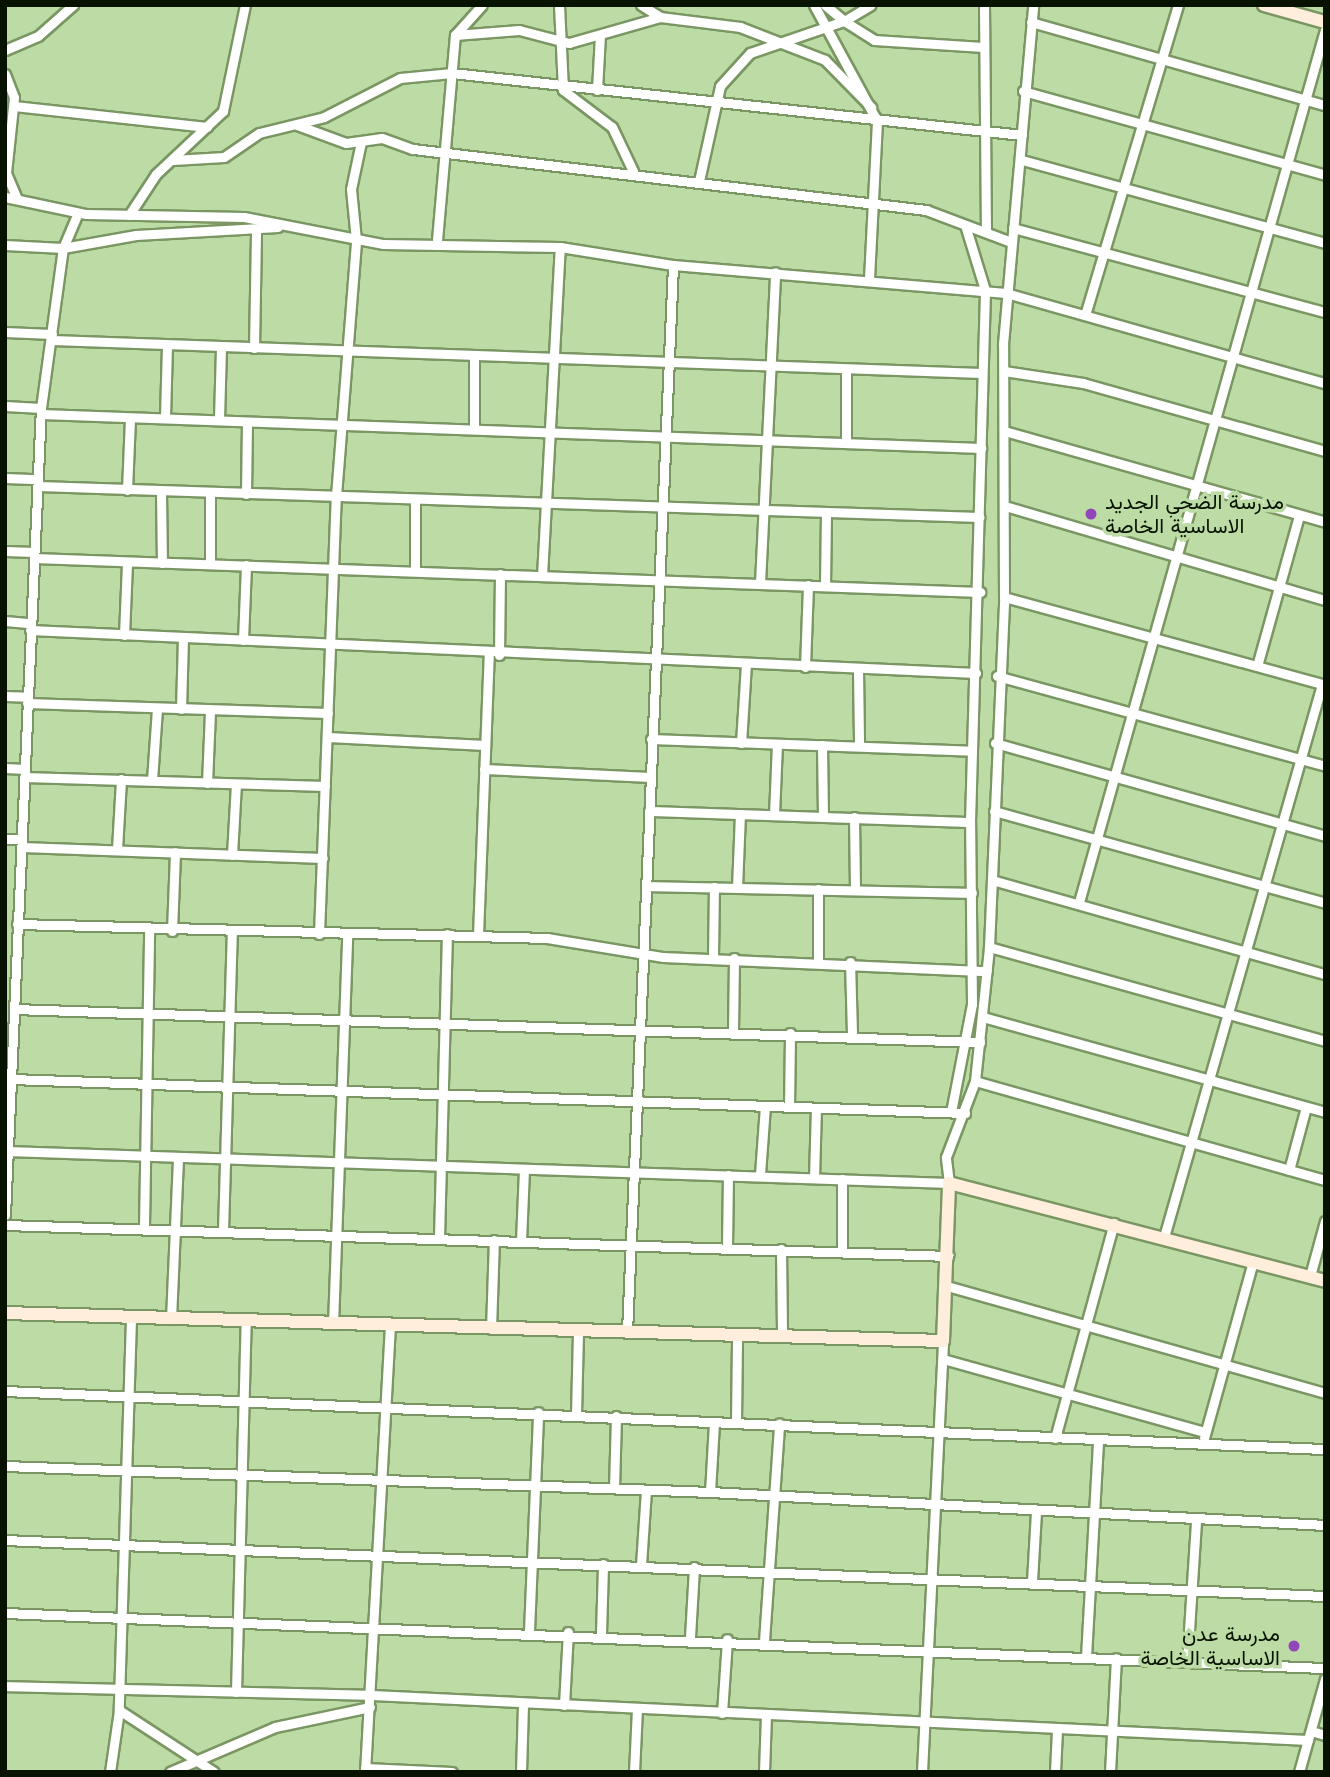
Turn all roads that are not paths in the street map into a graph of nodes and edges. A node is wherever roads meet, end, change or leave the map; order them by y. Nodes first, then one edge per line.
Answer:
1 (73, 5) edge
2 (245, 5) edge
3 (482, 5) edge
4 (559, 5) edge
5 (642, 5) edge
6 (814, 5) edge
7 (825, 5) edge
8 (871, 5) edge
9 (984, 5) edge
10 (1033, 5) edge
11 (1178, 5) edge
12 (1264, 5) edge
13 (660, 18) junction
14 (844, 21) junction
15 (1031, 22) junction
16 (1325, 22) edge
17 (825, 27) junction
18 (1325, 30) edge
19 (455, 35) junction
20 (600, 35) junction
21 (781, 39) junction
22 (561, 43) junction
23 (983, 47) junction
24 (5, 50) edge
25 (1161, 59) junction
26 (452, 73) junction
27 (5, 74) edge
28 (562, 86) junction
29 (597, 90) junction
30 (1023, 91) junction
31 (1307, 100) junction
32 (1325, 105) edge
33 (14, 106) junction
34 (715, 106) junction
35 (871, 107) junction
36 (877, 121) junction
37 (1140, 121) junction
38 (295, 125) junction
39 (207, 127) junction
40 (981, 131) junction
41 (1022, 135) junction
42 (361, 142) junction
43 (446, 152) junction
44 (173, 160) junction
45 (1022, 160) junction
46 (1287, 165) junction
47 (633, 171) junction
48 (1325, 175) edge
49 (699, 181) junction
50 (1121, 191) junction
51 (5, 197) edge
52 (17, 199) junction
53 (873, 202) junction
54 (78, 213) junction
55 (129, 215) junction
56 (965, 225) junction
57 (285, 226) junction
58 (1269, 227) junction
59 (1013, 228) junction
60 (256, 230) junction
61 (986, 232) junction
62 (356, 240) junction
63 (437, 240) junction
64 (1011, 242) junction
65 (1325, 243) edge
66 (5, 245) edge
67 (560, 247) junction
68 (62, 248) junction
69 (1103, 253) junction
70 (673, 265) junction
71 (775, 272) junction
72 (869, 279) junction
73 (985, 290) junction
74 (1253, 292) junction
75 (1006, 293) junction
76 (1325, 312) edge
77 (1085, 315) junction
78 (5, 332) edge
79 (52, 337) junction
80 (167, 346) junction
81 (221, 348) junction
82 (254, 348) junction
83 (346, 350) junction
84 (474, 356) junction
85 (1233, 356) junction
86 (553, 360) junction
87 (671, 362) junction
88 (771, 367) junction
89 (846, 370) junction
90 (1004, 371) junction
91 (981, 373) junction
92 (1325, 383) edge
93 (5, 406) edge
94 (41, 411) junction
95 (165, 416) junction
96 (130, 419) junction
97 (219, 419) junction
98 (1217, 421) junction
99 (247, 423) junction
100 (341, 426) junction
101 (474, 428) junction
102 (549, 430) junction
103 (1008, 432) junction
104 (666, 435) junction
105 (769, 438) junction
106 (846, 442) junction
107 (981, 449) junction
108 (1325, 451) edge
109 (5, 478) edge
110 (38, 483) junction
111 (1196, 485) junction
112 (127, 490) junction
113 (161, 492) junction
114 (210, 494) junction
115 (246, 494) junction
116 (336, 496) junction
117 (415, 500) junction
118 (546, 504) junction
119 (1005, 506) junction
120 (664, 509) junction
121 (765, 511) junction
122 (826, 513) junction
123 (1299, 516) junction
124 (979, 517) junction
125 (1325, 522) edge
126 (5, 551) edge
127 (34, 555) junction
128 (1177, 559) junction
129 (127, 563) junction
130 (162, 563) junction
131 (210, 564) junction
132 (246, 565) junction
133 (334, 569) junction
134 (415, 570) junction
135 (500, 574) junction
136 (542, 576) junction
137 (660, 580) junction
138 (760, 583) junction
139 (808, 585) junction
140 (825, 585) junction
141 (1279, 586) junction
142 (980, 592) junction
143 (1004, 597) junction
144 (1325, 600) edge
145 (5, 621) edge
146 (30, 626) junction
147 (124, 635) junction
148 (183, 638) junction
149 (1152, 638) junction
150 (243, 640) junction
151 (331, 642) junction
152 (489, 654) junction
153 (499, 655) junction
154 (657, 660) junction
155 (746, 664) junction
156 (1257, 666) junction
157 (805, 667) junction
158 (858, 669) junction
159 (976, 673) junction
160 (997, 676) junction
161 (1323, 685) edge
162 (5, 696) edge
163 (28, 700) junction
164 (157, 709) junction
165 (181, 709) junction
166 (210, 710) junction
167 (1132, 712) junction
168 (328, 713) junction
169 (328, 737) junction
170 (651, 739) junction
171 (741, 743) junction
172 (995, 743) junction
173 (777, 744) junction
174 (485, 745) junction
175 (822, 745) junction
176 (859, 745) junction
177 (972, 751) junction
178 (1298, 759) junction
179 (1325, 766) edge
180 (5, 768) edge
181 (484, 769) junction
182 (25, 773) junction
183 (1113, 775) junction
184 (650, 777) junction
185 (121, 779) junction
186 (152, 780) junction
187 (207, 783) junction
188 (236, 784) junction
189 (325, 786) junction
190 (649, 811) junction
191 (994, 811) junction
192 (740, 814) junction
193 (774, 815) junction
194 (823, 817) junction
195 (854, 817) junction
196 (970, 822) junction
197 (1279, 823) junction
198 (1325, 836) edge
199 (5, 839) edge
200 (1096, 839) junction
201 (22, 843) junction
202 (117, 849) junction
203 (175, 852) junction
204 (232, 855) junction
205 (323, 858) junction
206 (992, 880) junction
207 (648, 886) junction
208 (1262, 886) junction
209 (714, 887) junction
210 (737, 888) junction
211 (818, 889) junction
212 (856, 890) junction
213 (972, 893) junction
214 (1079, 902) junction
215 (1325, 903) edge
216 (5, 913) edge
217 (18, 913) junction
218 (17, 924) junction
219 (149, 931) junction
220 (172, 931) junction
221 (232, 934) junction
222 (319, 934) junction
223 (347, 934) junction
224 (447, 934) junction
225 (478, 935) junction
226 (989, 947) junction
227 (1244, 950) junction
228 (645, 954) junction
229 (713, 957) junction
230 (734, 958) junction
231 (818, 960) junction
232 (850, 962) junction
233 (972, 970) junction
234 (986, 971) junction
235 (1325, 974) edge
236 (10, 986) edge
237 (14, 1009) junction
238 (146, 1010) junction
239 (1225, 1014) junction
240 (226, 1015) junction
241 (983, 1017) junction
242 (342, 1018) junction
243 (445, 1022) junction
244 (639, 1026) junction
245 (733, 1031) junction
246 (790, 1033) junction
247 (852, 1035) junction
248 (1324, 1037) edge
249 (968, 1041) junction
250 (980, 1042) junction
251 (8, 1057) edge
252 (11, 1079) junction
253 (143, 1079) junction
254 (1208, 1079) junction
255 (975, 1081) junction
256 (225, 1083) junction
257 (341, 1091) junction
258 (444, 1092) junction
259 (636, 1100) junction
260 (765, 1106) junction
261 (789, 1107) junction
262 (1306, 1107) junction
263 (816, 1108) junction
264 (951, 1112) junction
265 (1325, 1112) edge
266 (965, 1113) junction
267 (6, 1139) edge
268 (1189, 1143) junction
269 (7, 1151) junction
270 (141, 1157) junction
271 (178, 1157) junction
272 (225, 1158) junction
273 (340, 1163) junction
274 (443, 1164) junction
275 (524, 1170) junction
276 (1289, 1170) junction
277 (634, 1172) junction
278 (760, 1174) junction
279 (728, 1175) junction
280 (814, 1178) junction
281 (842, 1179) junction
282 (1325, 1180) edge
283 (949, 1183) junction
284 (5, 1215) edge
285 (1325, 1221) edge
286 (1115, 1223) junction
287 (5, 1225) edge
288 (144, 1226) junction
289 (175, 1228) junction
290 (223, 1230) junction
291 (337, 1232) junction
292 (439, 1237) junction
293 (1164, 1237) junction
294 (494, 1240) junction
295 (521, 1241) junction
296 (631, 1243) junction
297 (727, 1247) junction
298 (781, 1249) junction
299 (842, 1252) junction
300 (948, 1256) junction
301 (1253, 1261) junction
302 (1310, 1276) junction
303 (1325, 1280) edge
304 (947, 1286) junction
305 (5, 1313) edge
306 (131, 1318) junction
307 (171, 1319) junction
308 (246, 1321) junction
309 (333, 1324) junction
310 (1088, 1324) junction
311 (390, 1325) junction
312 (491, 1329) junction
313 (578, 1331) junction
314 (626, 1332) junction
315 (737, 1335) junction
316 (782, 1337) junction
317 (943, 1341) junction
318 (943, 1359) junction
319 (1225, 1364) junction
320 (5, 1391) edge
321 (1325, 1393) edge
322 (1067, 1396) junction
323 (126, 1398) junction
324 (246, 1400) junction
325 (387, 1406) junction
326 (538, 1412) junction
327 (576, 1414) junction
328 (616, 1416) junction
329 (714, 1422) junction
330 (736, 1422) junction
331 (779, 1424) junction
332 (938, 1431) junction
333 (1205, 1432) junction
334 (1055, 1438) junction
335 (1098, 1439) junction
336 (1203, 1443) junction
337 (1325, 1449) edge
338 (5, 1466) edge
339 (124, 1470) junction
340 (242, 1472) junction
341 (382, 1480) junction
342 (534, 1486) junction
343 (614, 1488) junction
344 (646, 1490) junction
345 (710, 1492) junction
346 (775, 1497) junction
347 (934, 1506) junction
348 (1036, 1511) junction
349 (1094, 1513) junction
350 (1196, 1520) junction
351 (1325, 1525) edge
352 (5, 1541) edge
353 (121, 1544) junction
354 (237, 1547) junction
355 (378, 1552) junction
356 (530, 1559) junction
357 (603, 1564) junction
358 (641, 1565) junction
359 (694, 1567) junction
360 (772, 1569) junction
361 (931, 1577) junction
362 (1032, 1581) junction
363 (1090, 1586) junction
364 (1192, 1592) junction
365 (1325, 1596) edge
366 (5, 1613) edge
367 (117, 1615) junction
368 (238, 1621) junction
369 (375, 1624) junction
370 (529, 1631) junction
371 (568, 1632) junction
372 (601, 1633) junction
373 (691, 1637) junction
374 (727, 1639) junction
375 (764, 1641) junction
376 (928, 1648) junction
377 (1086, 1657) junction
378 (1116, 1658) junction
379 (1187, 1661) junction
380 (1325, 1668) edge
381 (1325, 1679) edge
382 (5, 1686) edge
383 (118, 1690) junction
384 (236, 1692) junction
385 (372, 1695) junction
386 (523, 1703) junction
387 (564, 1704) junction
388 (370, 1707) junction
389 (637, 1709) junction
390 (119, 1710) junction
391 (722, 1713) junction
392 (766, 1716) junction
393 (926, 1723) junction
394 (1057, 1730) junction
395 (1112, 1730) junction
396 (1325, 1734) edge
397 (1309, 1735) junction
398 (198, 1762) junction
399 (365, 1770) edge
400 (173, 1771) edge
401 (110, 1772) edge
402 (214, 1772) edge
403 (452, 1772) edge
404 (521, 1772) edge
405 (634, 1772) edge
406 (764, 1772) edge
407 (922, 1772) edge
408 (1055, 1772) edge
409 (1110, 1772) edge
410 (1298, 1772) edge

1 - 24 street
2 - 39 street
3 - 19 street
4 - 22 street
5 - 13 street
6 - 17 street
7 - 14 street
8 - 14 street
9 - 23 street
10 - 15 street
11 - 25 street
12 - 16 main road
13 - 20 street
13 - 21 street
14 - 17 street
14 - 23 street
15 - 25 street
15 - 30 street
17 - 21 street
17 - 35 street
18 - 31 street
19 - 22 street
19 - 26 street
20 - 22 street
20 - 29 street
21 - 34 street
21 - 35 street
22 - 28 street
23 - 40 street
25 - 31 street
25 - 37 street
26 - 28 street
26 - 38 street
26 - 43 street
27 - 33 street
28 - 29 street
28 - 47 street
29 - 34 street
30 - 37 street
30 - 41 street
31 - 32 street
31 - 46 street
33 - 39 street
33 - 52 street
34 - 36 street
34 - 49 street
35 - 36 street
36 - 40 street
36 - 53 street
37 - 46 street
37 - 50 street
38 - 42 street
38 - 44 street
39 - 44 street
40 - 41 street
40 - 61 street
41 - 45 street
42 - 43 street
42 - 62 street
43 - 47 street
43 - 63 street
44 - 55 street
45 - 50 street
45 - 59 street
46 - 48 street
46 - 58 street
47 - 49 street
49 - 53 street
50 - 58 street
50 - 69 street
51 - 52 street
52 - 54 street
53 - 56 street
53 - 72 street
54 - 55 street
54 - 68 street
55 - 57 street
56 - 61 street
56 - 73 street
57 - 60 street
57 - 62 street
58 - 65 street
58 - 74 street
59 - 64 street
59 - 69 street
60 - 68 street
60 - 82 street
61 - 64 street
62 - 63 street
62 - 83 street
63 - 67 street
64 - 75 street
66 - 68 street
67 - 70 street
67 - 86 street
68 - 79 street
69 - 74 street
69 - 77 street
70 - 71 street
70 - 87 street
71 - 72 street
71 - 88 street
72 - 73 street
73 - 75 street
73 - 91 street
74 - 76 street
74 - 85 street
75 - 77 street
75 - 90 street
77 - 85 street
78 - 79 street
79 - 80 street
79 - 94 street
80 - 81 street
80 - 95 street
81 - 82 street
81 - 97 street
82 - 83 street
83 - 84 street
83 - 100 street
84 - 86 street
84 - 101 street
85 - 92 street
85 - 98 street
86 - 87 street
86 - 102 street
87 - 88 street
87 - 104 street
88 - 89 street
88 - 105 street
89 - 91 street
89 - 106 street
90 - 98 street
90 - 103 street
91 - 107 street
93 - 94 street
94 - 96 street
94 - 110 street
95 - 96 street
95 - 97 street
96 - 112 street
97 - 99 street
98 - 108 street
98 - 111 street
99 - 100 street
99 - 115 street
100 - 101 street
100 - 116 street
101 - 102 street
102 - 104 street
102 - 118 street
103 - 111 street
103 - 119 street
104 - 105 street
104 - 120 street
105 - 106 street
105 - 121 street
106 - 107 street
107 - 124 street
109 - 110 street
110 - 112 street
110 - 127 street
111 - 123 street
111 - 128 street
112 - 113 street
113 - 114 street
113 - 130 street
114 - 115 street
114 - 131 street
115 - 116 street
116 - 117 street
116 - 133 street
117 - 118 street
117 - 134 street
118 - 120 street
118 - 136 street
119 - 128 street
119 - 143 street
120 - 121 street
120 - 137 street
121 - 122 street
121 - 138 street
122 - 124 street
122 - 140 street
123 - 125 street
123 - 141 street
124 - 142 street
126 - 127 street
127 - 129 street
127 - 146 street
128 - 141 street
128 - 149 street
129 - 130 street
129 - 147 street
130 - 131 street
131 - 132 street
132 - 133 street
132 - 150 street
133 - 134 street
133 - 151 street
134 - 135 street
135 - 136 street
135 - 153 street
136 - 137 street
137 - 138 street
137 - 154 street
138 - 139 street
139 - 140 street
139 - 157 street
140 - 142 street
141 - 144 street
141 - 156 street
142 - 159 street
143 - 149 street
143 - 160 street
145 - 146 street
146 - 147 street
146 - 163 street
147 - 148 street
148 - 150 street
148 - 165 street
149 - 156 street
149 - 167 street
150 - 151 street
151 - 152 street
151 - 168 street
152 - 153 street
152 - 174 street
153 - 154 street
154 - 155 street
154 - 170 street
155 - 157 street
155 - 171 street
156 - 161 street
157 - 158 street
158 - 159 street
158 - 176 street
159 - 177 street
160 - 167 street
160 - 172 street
161 - 178 street
162 - 163 street
163 - 164 street
163 - 182 street
164 - 165 street
164 - 186 street
165 - 166 street
166 - 168 street
166 - 187 street
167 - 178 street
167 - 183 street
168 - 169 street
169 - 174 street
169 - 189 street
170 - 171 street
170 - 184 street
171 - 173 street
172 - 183 street
172 - 191 street
173 - 175 street
173 - 193 street
174 - 181 street
175 - 176 street
175 - 194 street
176 - 177 street
177 - 196 street
178 - 179 street
178 - 197 street
180 - 182 street
181 - 184 street
181 - 225 street
182 - 185 street
182 - 201 street
183 - 197 street
183 - 200 street
184 - 190 street
185 - 186 street
185 - 202 street
186 - 187 street
187 - 188 street
188 - 189 street
188 - 204 street
189 - 205 street
190 - 192 street
190 - 207 street
191 - 200 street
191 - 206 street
192 - 193 street
192 - 210 street
193 - 194 street
194 - 195 street
195 - 196 street
195 - 212 street
196 - 213 street
197 - 198 street
197 - 208 street
199 - 201 street
200 - 208 street
200 - 214 street
201 - 202 street
201 - 217 street
202 - 203 street
203 - 204 street
203 - 220 street
204 - 205 street
205 - 222 street
206 - 214 street
206 - 226 street
207 - 209 street
207 - 228 street
208 - 215 street
208 - 227 street
209 - 210 street
209 - 229 street
210 - 211 street
211 - 212 street
211 - 231 street
212 - 213 street
213 - 233 street
214 - 227 street
216 - 217 street
217 - 218 street
218 - 219 street
218 - 236 street
219 - 220 street
219 - 238 street
220 - 221 street
221 - 222 street
221 - 240 street
222 - 223 street
223 - 224 street
223 - 242 street
224 - 225 street
224 - 243 street
225 - 228 street
226 - 234 street
226 - 239 street
227 - 235 street
227 - 239 street
228 - 229 street
228 - 244 street
229 - 230 street
230 - 231 street
230 - 245 street
231 - 232 street
232 - 233 street
232 - 247 street
233 - 234 street
233 - 249 street
234 - 241 street
236 - 237 street
237 - 238 street
237 - 251 street
238 - 240 street
238 - 253 street
239 - 248 street
239 - 254 street
240 - 242 street
240 - 256 street
241 - 250 street
241 - 254 street
242 - 243 street
242 - 257 street
243 - 244 street
243 - 258 street
244 - 245 street
244 - 259 street
245 - 246 street
246 - 247 street
246 - 261 street
247 - 249 street
249 - 250 street
249 - 264 street
250 - 255 street
251 - 252 street
252 - 253 street
252 - 267 street
253 - 256 street
253 - 270 street
254 - 262 street
254 - 268 street
255 - 266 street
255 - 268 street
256 - 257 street
256 - 272 street
257 - 258 street
257 - 273 street
258 - 259 street
258 - 274 street
259 - 260 street
259 - 277 street
260 - 261 street
260 - 278 street
261 - 263 street
262 - 265 street
262 - 276 street
263 - 264 street
263 - 280 street
264 - 266 street
266 - 283 street
267 - 269 street
268 - 276 street
268 - 293 street
269 - 270 street
269 - 284 street
270 - 271 street
270 - 288 street
271 - 272 street
271 - 289 street
272 - 273 street
272 - 290 street
273 - 274 street
273 - 291 street
274 - 275 street
274 - 292 street
275 - 277 street
275 - 295 street
276 - 282 street
277 - 279 street
277 - 296 street
278 - 279 street
278 - 280 street
279 - 297 street
280 - 281 street
281 - 283 street
281 - 299 street
283 - 286 main road
283 - 300 main road
285 - 302 street
286 - 293 main road
286 - 310 street
287 - 288 street
288 - 289 street
289 - 290 street
289 - 307 street
290 - 291 street
291 - 292 street
291 - 309 street
292 - 294 street
293 - 301 main road
294 - 295 street
294 - 312 street
295 - 296 street
296 - 297 street
296 - 314 street
297 - 298 street
298 - 299 street
298 - 316 street
299 - 300 street
300 - 304 main road
301 - 302 main road
301 - 319 street
302 - 303 main road
304 - 310 street
304 - 317 main road
305 - 306 main road
306 - 307 main road
306 - 323 street
307 - 308 main road
308 - 309 main road
308 - 324 street
309 - 311 main road
310 - 319 street
310 - 322 street
311 - 312 main road
311 - 325 street
312 - 313 main road
313 - 314 main road
313 - 327 street
314 - 315 main road
315 - 316 main road
315 - 330 street
316 - 317 main road
317 - 318 street
318 - 322 street
318 - 332 street
319 - 321 street
319 - 333 street
320 - 323 street
322 - 333 street
322 - 334 street
323 - 324 street
323 - 339 street
324 - 325 street
324 - 340 street
325 - 326 street
325 - 341 street
326 - 327 street
326 - 342 street
327 - 328 street
328 - 329 street
328 - 343 street
329 - 330 street
329 - 345 street
330 - 331 street
331 - 332 street
331 - 346 street
332 - 334 street
332 - 347 street
333 - 336 street
334 - 335 street
335 - 336 street
335 - 349 street
336 - 337 street
338 - 339 street
339 - 340 street
339 - 353 street
340 - 341 street
340 - 354 street
341 - 342 street
341 - 355 street
342 - 343 street
342 - 356 street
343 - 344 street
344 - 345 street
344 - 358 street
345 - 346 street
346 - 347 street
346 - 360 street
347 - 348 street
347 - 361 street
348 - 349 street
348 - 362 street
349 - 350 street
349 - 363 street
350 - 351 street
350 - 364 street
352 - 353 street
353 - 354 street
353 - 367 street
354 - 355 street
354 - 368 street
355 - 356 street
355 - 369 street
356 - 357 street
356 - 370 street
357 - 358 street
357 - 372 street
358 - 359 street
359 - 360 street
359 - 373 street
360 - 361 street
360 - 375 street
361 - 362 street
361 - 376 street
362 - 363 street
363 - 364 street
363 - 377 street
364 - 365 street
364 - 379 street
366 - 367 street
367 - 368 street
367 - 383 street
368 - 369 street
368 - 384 street
369 - 370 street
369 - 385 street
370 - 371 street
371 - 372 street
371 - 387 street
372 - 373 street
373 - 374 street
374 - 375 street
374 - 391 street
375 - 376 street
376 - 377 street
376 - 393 street
377 - 378 street
378 - 379 street
378 - 395 street
379 - 380 street
381 - 397 street
382 - 383 street
383 - 384 street
383 - 390 street
384 - 385 street
385 - 386 street
385 - 388 street
386 - 387 street
386 - 404 street
387 - 389 street
388 - 398 street
388 - 399 street
389 - 391 street
389 - 405 street
390 - 398 street
390 - 401 street
391 - 392 street
392 - 393 street
392 - 406 street
393 - 394 street
393 - 407 street
394 - 395 street
394 - 408 street
395 - 397 street
395 - 409 street
396 - 397 street
397 - 410 street
398 - 400 street
398 - 402 street
399 - 403 street

